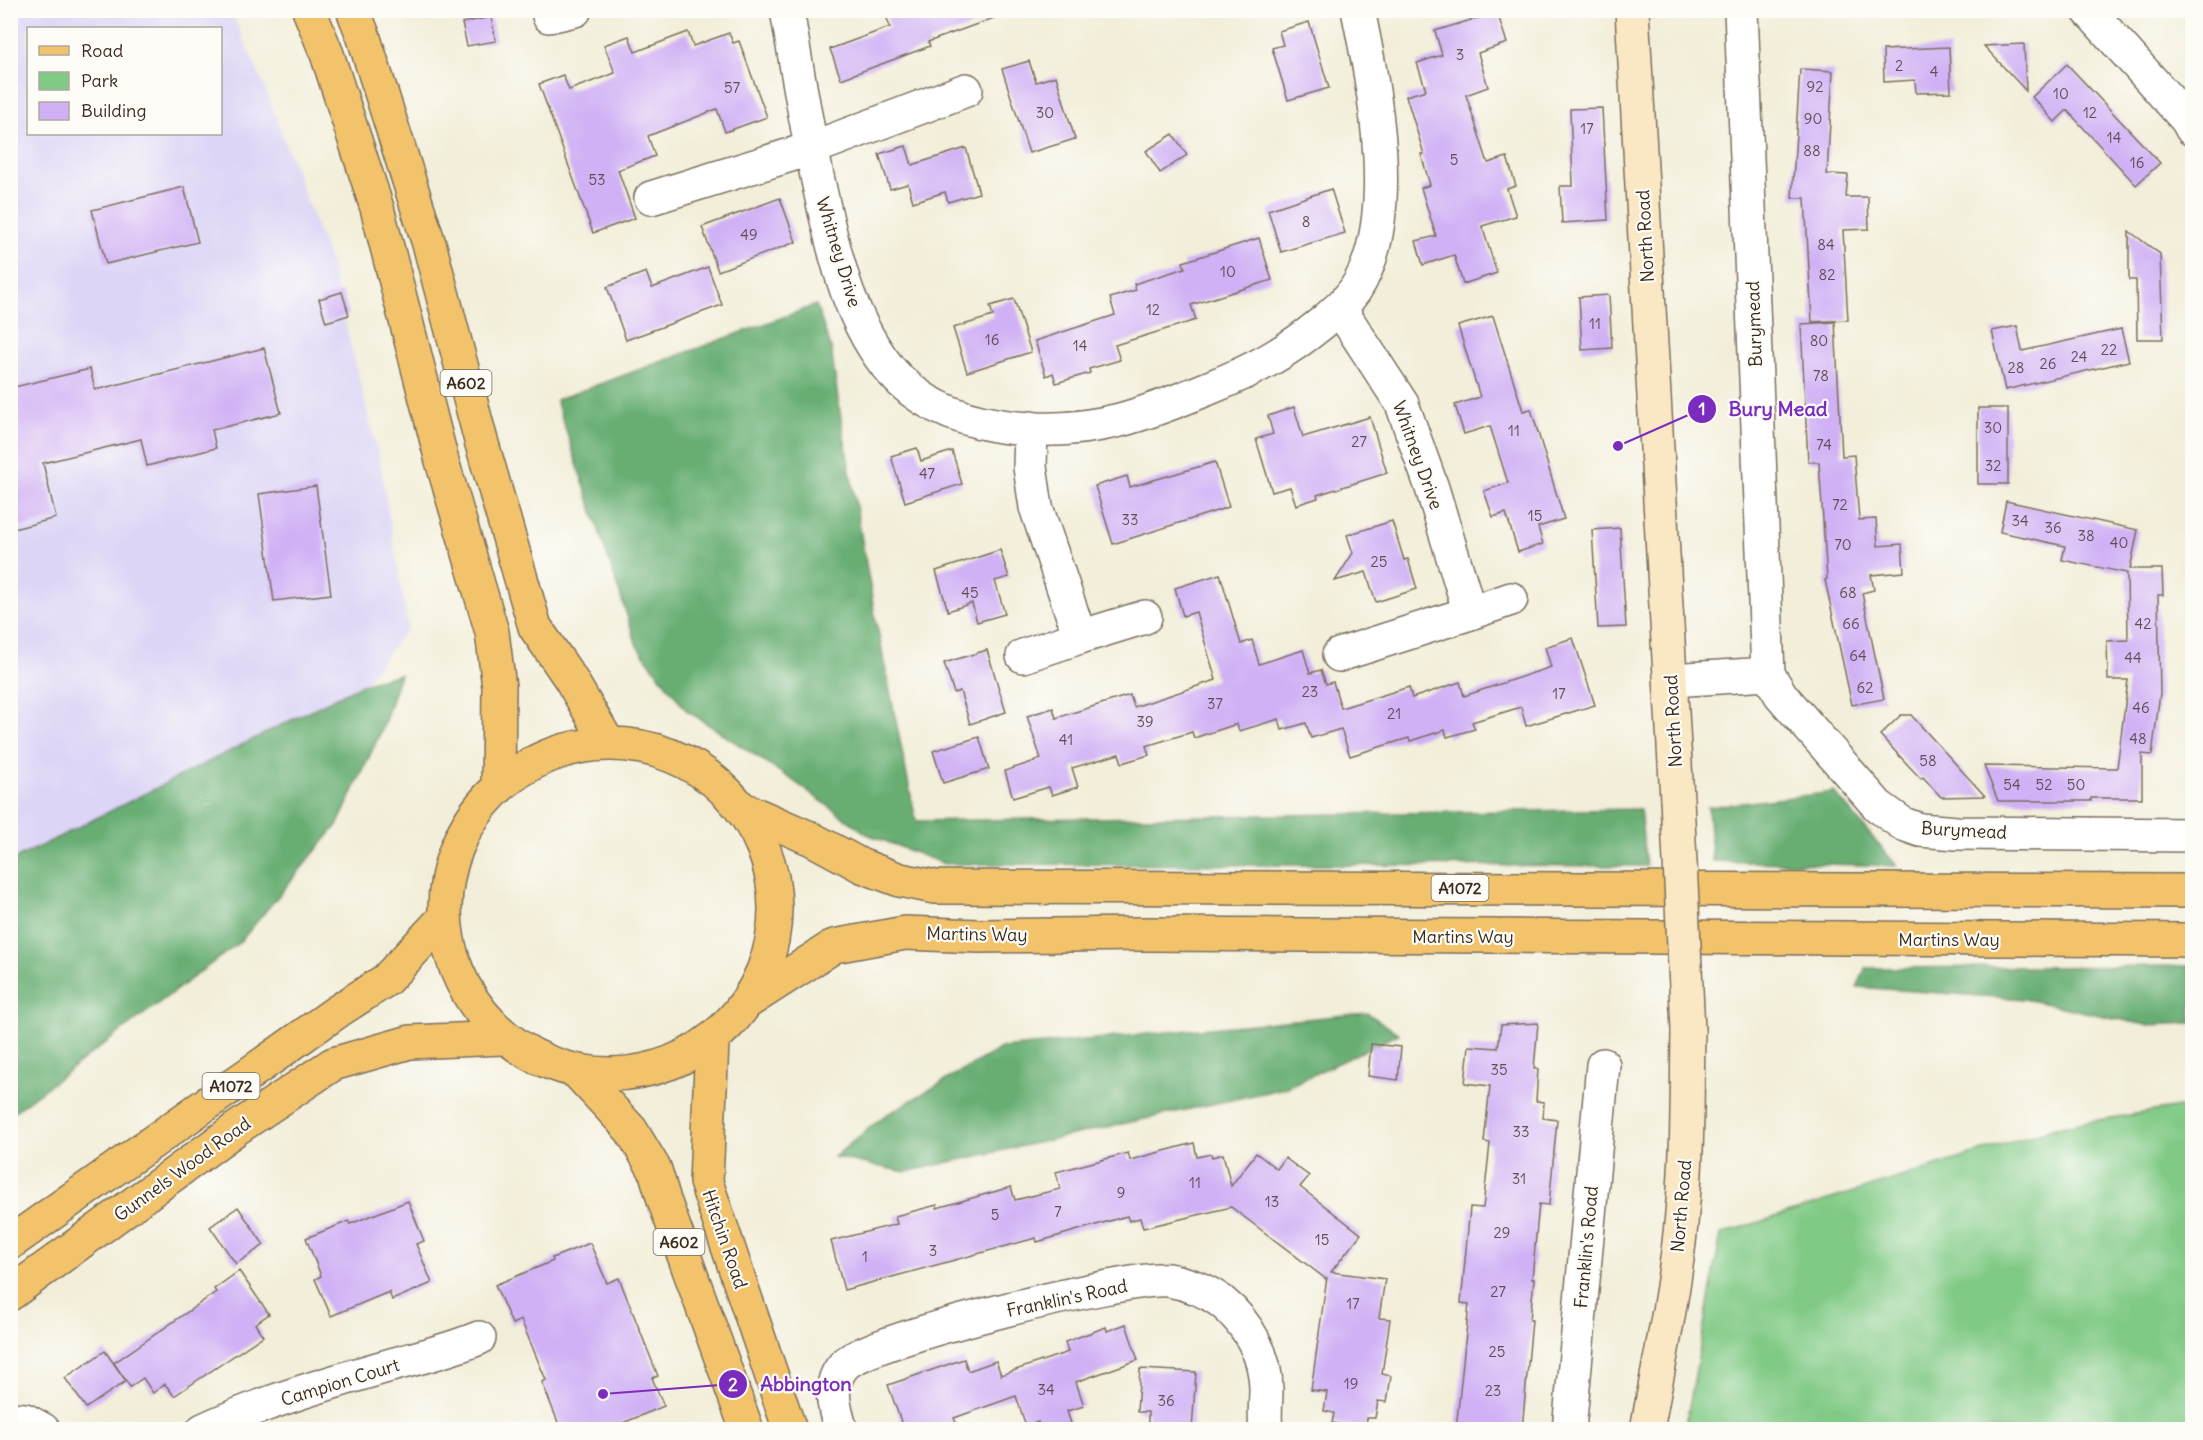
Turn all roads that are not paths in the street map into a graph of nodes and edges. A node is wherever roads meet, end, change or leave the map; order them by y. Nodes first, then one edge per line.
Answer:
1 (309, 10) edge
2 (353, 10) edge
3 (787, 10) edge
4 (1358, 10) edge
5 (1632, 10) edge
6 (1742, 10) edge
7 (2088, 10) edge
8 (966, 90) dead end
9 (2193, 129) edge
10 (810, 149) junction
11 (651, 198) dead end
12 (1340, 309) junction
13 (1031, 428) junction
14 (1511, 599) dead end
15 (1470, 613) junction
16 (1145, 617) dead end
17 (1080, 637) junction
18 (1339, 655) dead end
19 (1023, 656) dead end
20 (1768, 674) junction
21 (1671, 680) junction
22 (608, 743) junction
23 (498, 785) junction
24 (743, 809) junction
25 (2193, 835) edge
26 (2193, 891) edge
27 (443, 919) junction
28 (2193, 940) edge
29 (750, 1000) junction
30 (503, 1038) junction
31 (711, 1041) junction
32 (1603, 1065) dead end
33 (578, 1073) junction
34 (10, 1243) edge
35 (10, 1294) edge
36 (479, 1338) dead end
37 (10, 1419) edge
38 (43, 1430) edge
39 (203, 1430) edge
40 (747, 1430) edge
41 (790, 1430) edge
42 (841, 1430) edge
43 (1266, 1430) edge
44 (1569, 1430) edge
45 (1647, 1430) edge

1 - 23 main road, A602
2 - 22 main road, A602
3 - 10 street, Whitney Drive
4 - 12 street, Whitney Drive
5 - 21 main road, North Road
6 - 20 street, Burymead
7 - 9 street
8 - 10 street
10 - 11 street
10 - 13 street, Whitney Drive
12 - 13 street, Whitney Drive
12 - 15 street, Whitney Drive
13 - 17 street
14 - 15 street
15 - 18 street
16 - 17 street
17 - 19 street
20 - 21 street
20 - 25 street, Burymead
21 - 45 main road, North Road, bridge
22 - 23 main road, A602
22 - 24 main road, A602
23 - 27 main road, A602
24 - 26 main road, A1072
24 - 29 main road, A602
27 - 30 main road, A602
27 - 34 main road, A1072
28 - 29 main road, Martins Way
29 - 31 main road, A602
30 - 33 main road, A602
30 - 35 main road, Gunnels Wood Road / A1072
31 - 33 main road, A602
31 - 41 main road, Hitchin Road / A602
32 - 44 street, Franklin's Road
33 - 40 main road, A602
36 - 39 street, Campion Court
37 - 38 street
42 - 43 street, Franklin's Road

